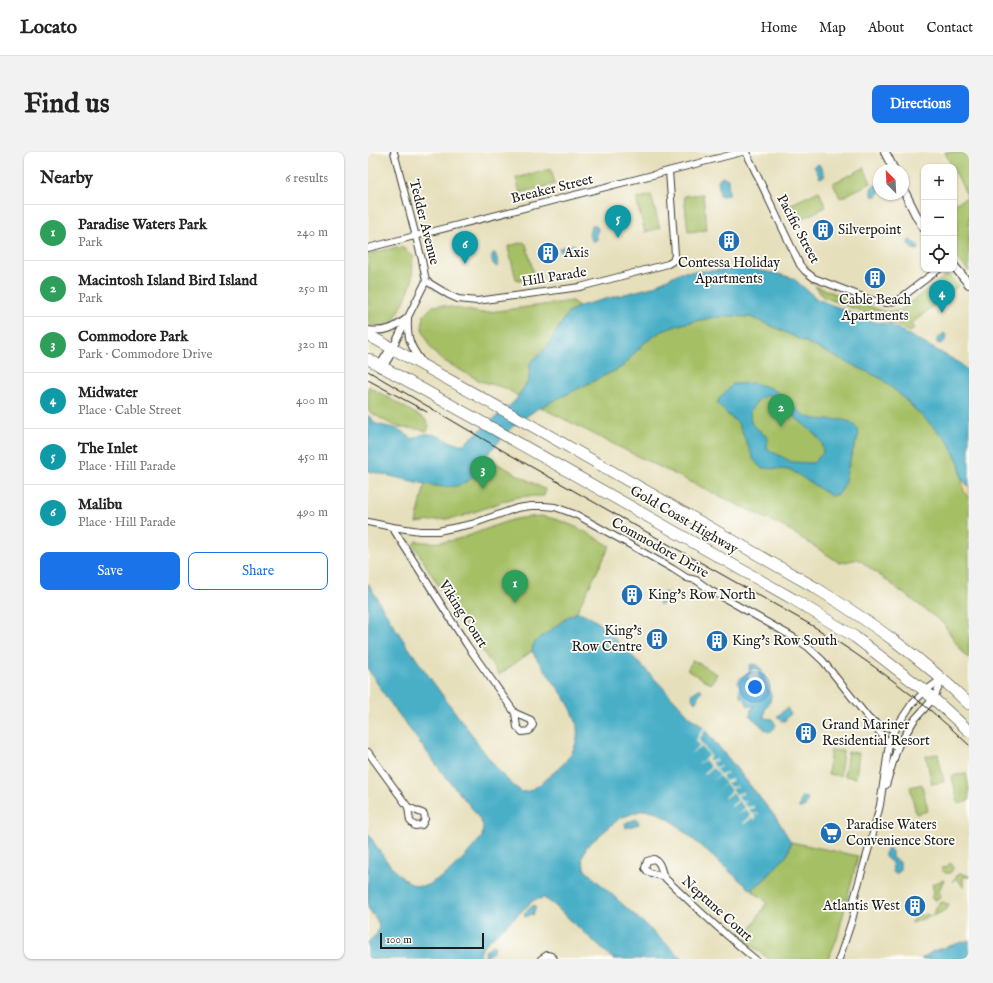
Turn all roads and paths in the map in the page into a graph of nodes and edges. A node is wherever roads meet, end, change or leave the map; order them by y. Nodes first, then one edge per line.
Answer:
1 (394, 152) edge
2 (742, 152) edge
3 (746, 152) edge
4 (885, 152) edge
5 (891, 164) edge
6 (669, 171) junction
7 (908, 200) edge
8 (921, 224) edge
9 (415, 236) junction
10 (368, 248) edge
11 (957, 270) edge
12 (934, 272) edge
13 (426, 281) junction
14 (969, 284) edge
15 (408, 317) junction
16 (368, 330) edge
17 (368, 335) edge
18 (392, 348) junction
19 (368, 359) edge
20 (381, 367) junction
21 (426, 367) junction
22 (368, 522) edge
23 (392, 527) junction
24 (942, 678) junction
25 (930, 695) junction
26 (969, 704) edge
27 (515, 713) dead end
28 (867, 718) junction
29 (899, 723) junction
30 (969, 731) edge
31 (889, 744) junction
32 (898, 746) junction
33 (368, 752) edge
34 (881, 799) junction
35 (408, 807) dead end
36 (664, 877) dead end
37 (541, 959) edge
38 (554, 959) edge
39 (755, 959) edge
40 (839, 959) edge

1 - 9 street, Tedder Avenue
2 - 6 street, Breaker Street
3 - 12 street, Pacific Street
4 - 5 street
6 - 9 street, Breaker Street
6 - 13 street, Hill Parade
7 - 8 street
9 - 10 street, Breaker Street
9 - 13 street, Tedder Avenue
11 - 14 street
13 - 15 street, Tedder Avenue
15 - 16 street
15 - 18 street, Tedder Avenue
15 - 21 street, Tedder Avenue
17 - 18 highway, Gold Coast Highway
18 - 20 main road
18 - 21 highway, Gold Coast Highway
19 - 20 highway, Gold Coast Highway
20 - 25 highway, Gold Coast Highway
21 - 24 highway, Gold Coast Highway
22 - 23 street, Commodore Drive
23 - 27 street, Viking Court
23 - 28 street, Commodore Drive
24 - 25 street
24 - 25 street
24 - 26 highway, Gold Coast Highway
25 - 29 street
25 - 30 highway, Gold Coast Highway
25 - 32 street
28 - 29 street
28 - 31 street, Commodore Drive
29 - 31 street
31 - 32 street
31 - 34 street
32 - 34 street
33 - 35 street
34 - 40 street
36 - 39 street, Neptune Court
37 - 38 street

